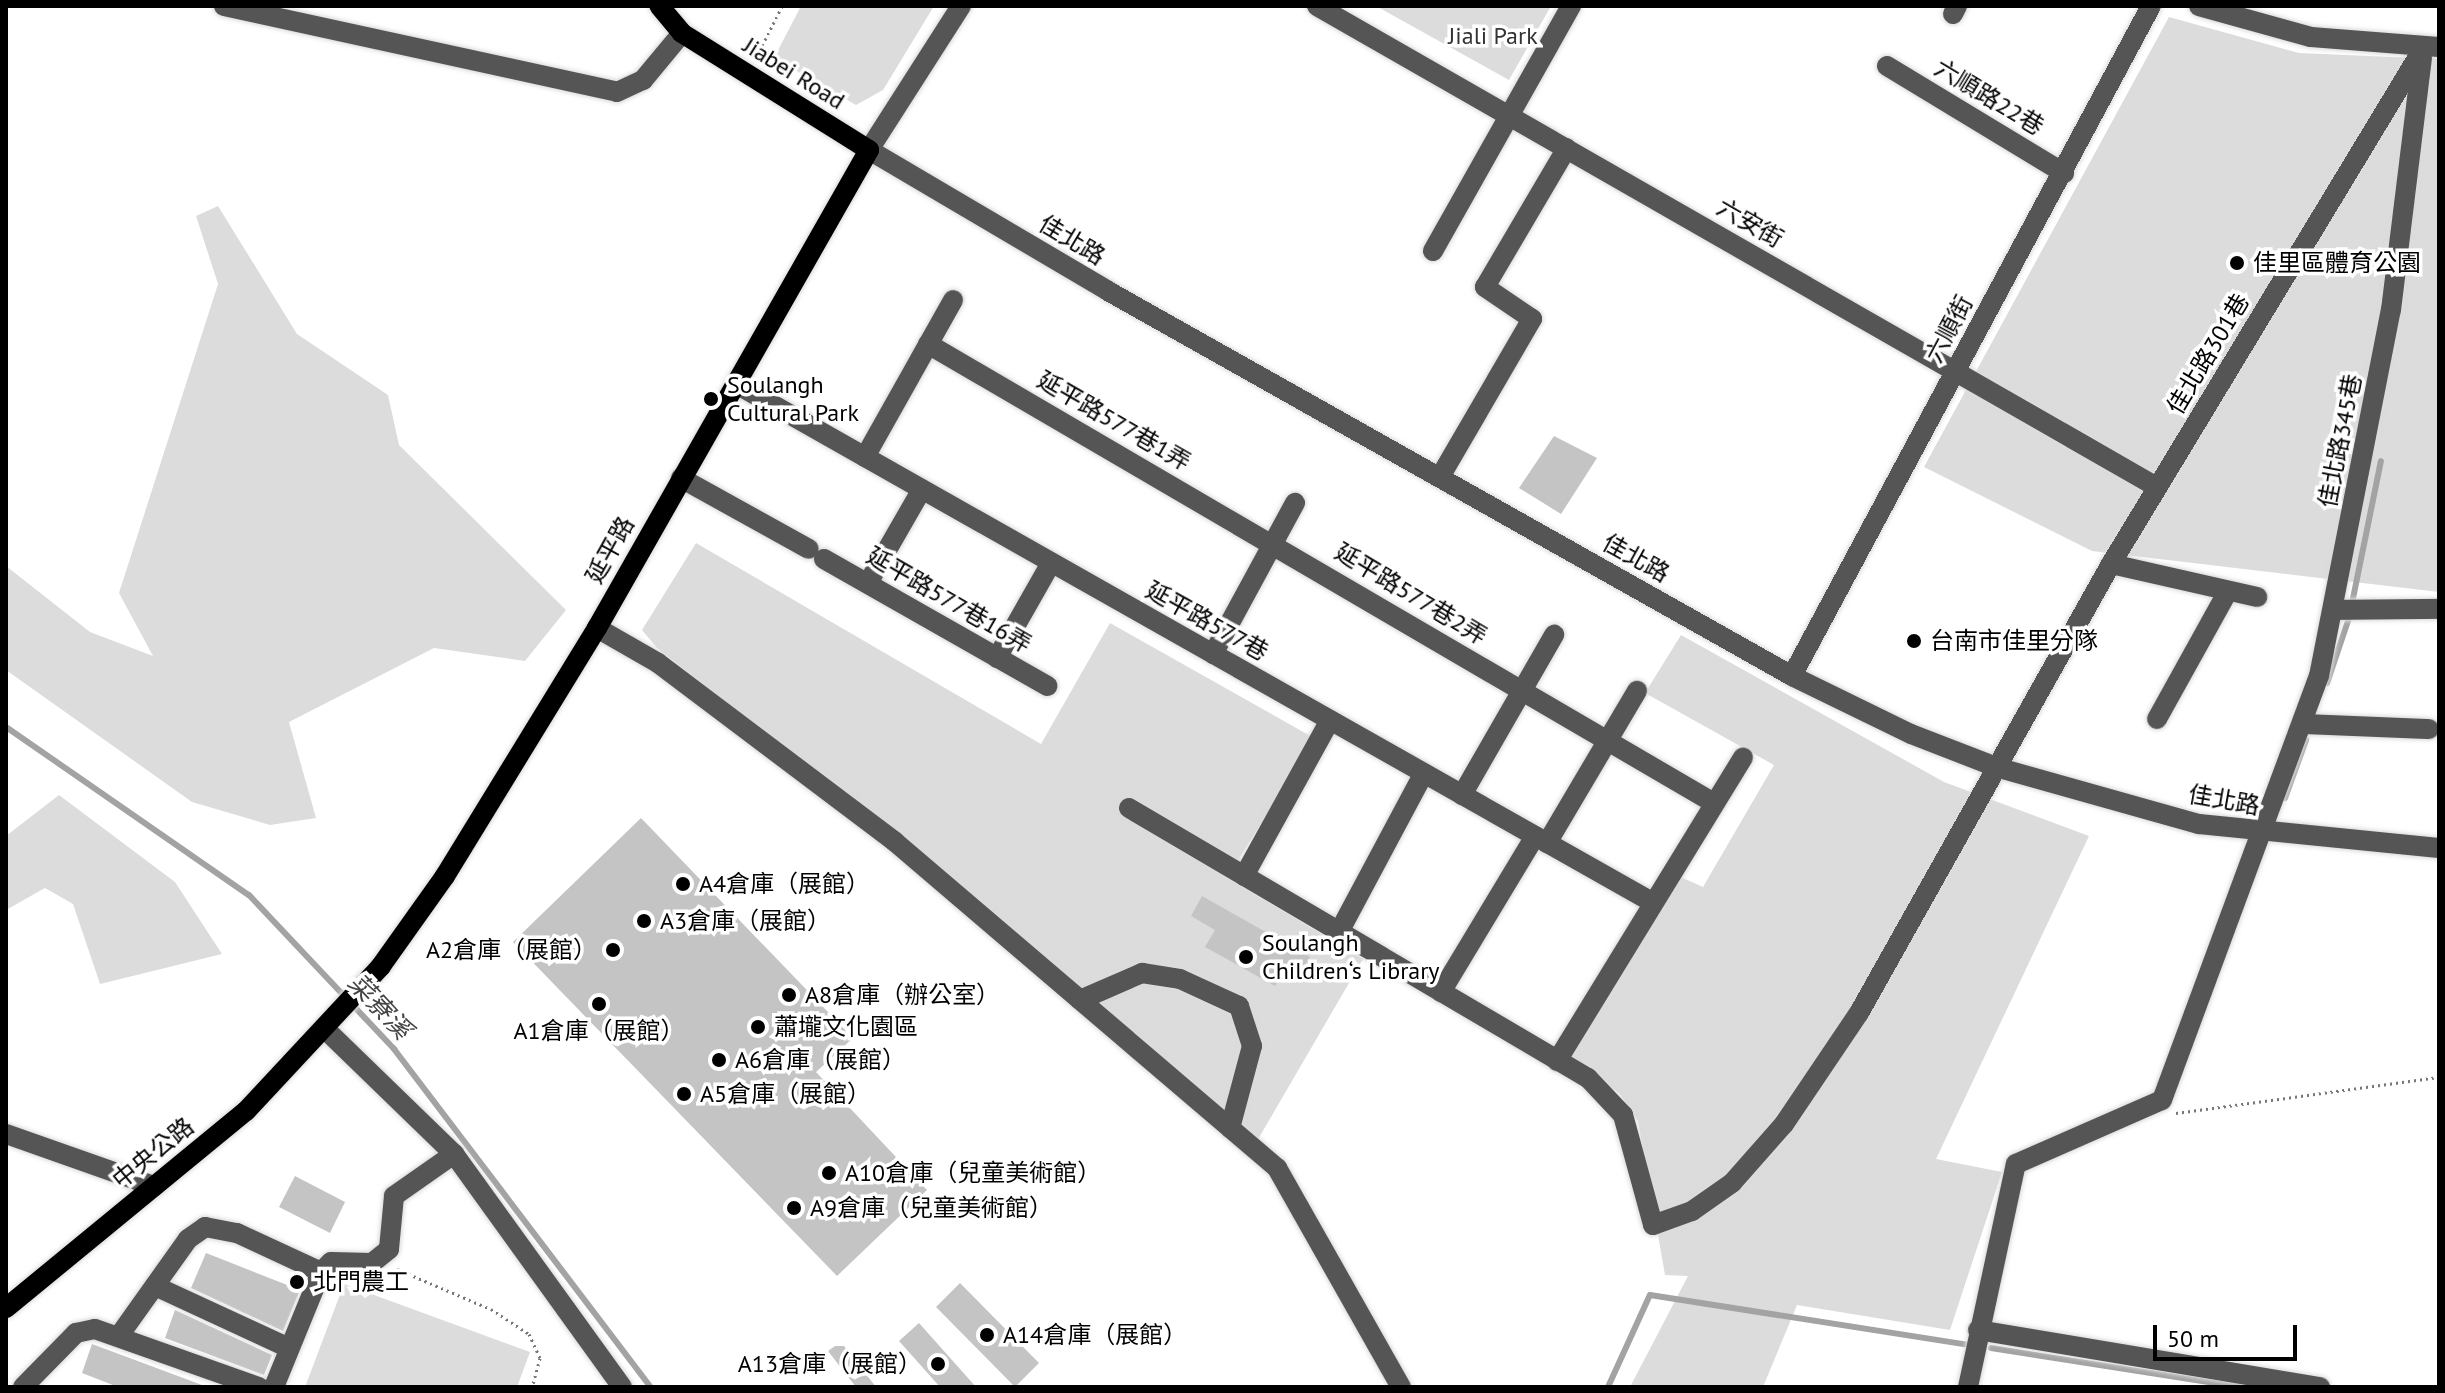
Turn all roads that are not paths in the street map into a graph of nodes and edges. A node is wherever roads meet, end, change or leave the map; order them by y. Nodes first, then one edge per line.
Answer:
1 (224, 6) edge
2 (659, 6) edge
3 (961, 6) edge
4 (1317, 6) edge
5 (1571, 6) edge
6 (2151, 6) edge
7 (2199, 6) edge
8 (682, 33) junction
9 (2431, 47) edge
10 (1887, 66) dead end
11 (1510, 116) junction
12 (1567, 148) junction
13 (869, 150) junction
14 (2064, 173) junction
15 (1433, 251) dead end
16 (953, 300) dead end
17 (928, 344) junction
18 (1955, 371) junction
19 (738, 385) junction
20 (865, 457) junction
21 (1440, 477) junction
22 (681, 478) junction
23 (2157, 487) junction
24 (922, 489) junction
25 (1295, 503) dead end
26 (1274, 543) junction
27 (1051, 563) junction
28 (2111, 564) junction
29 (868, 583) junction
30 (2228, 591) junction
31 (2257, 597) dead end
32 (2439, 609) edge
33 (2335, 610) junction
34 (597, 628) junction
35 (1554, 635) dead end
36 (1213, 654) junction
37 (997, 658) junction
38 (1792, 676) junction
39 (1048, 686) dead end
40 (1522, 689) junction
41 (1637, 691) dead end
42 (2157, 719) dead end
43 (1330, 720) junction
44 (2302, 724) junction
45 (2429, 729) dead end
46 (1607, 739) junction
47 (1743, 757) dead end
48 (1996, 767) junction
49 (1424, 773) junction
50 (1462, 795) junction
51 (1712, 802) junction
52 (1129, 808) dead end
53 (2263, 834) junction
54 (1541, 839) junction
55 (2439, 848) edge
56 (1244, 876) junction
57 (1650, 901) junction
58 (1339, 932) junction
59 (381, 966) joint
60 (1441, 992) junction
61 (1080, 1000) junction
62 (325, 1029) junction
63 (1557, 1061) junction
64 (1230, 1128) junction
65 (6, 1134) edge
66 (454, 1154) junction
67 (154, 1186) junction
68 (321, 1272) junction
69 (155, 1286) junction
70 (6, 1308) edge
71 (1978, 1330) junction
72 (121, 1333) junction
73 (289, 1348) junction
74 (6, 1382) edge
75 (21, 1387) edge
76 (259, 1387) edge
77 (274, 1387) edge
78 (622, 1387) edge
79 (1401, 1387) edge
80 (1968, 1387) edge
81 (2320, 1387) edge

1 - 8 street
2 - 8 main road, Jiabei Road
3 - 13 street
4 - 11 street, 六安街
5 - 11 street
6 - 14 street, 六順街
7 - 9 street
8 - 13 main road, Jiabei Road
9 - 23 street, 佳北路301巷
9 - 33 street, 佳北路345巷
10 - 14 street, 六順路22巷
11 - 12 street, 六安街
11 - 15 street
12 - 18 street, 六安街
12 - 21 street
13 - 19 main road, 延平路
13 - 21 street, 佳北路
14 - 18 street, 六順街
16 - 17 street
17 - 20 street
17 - 26 street, 延平路577巷1弄
18 - 23 street, 六安街
18 - 38 street, 六順街
19 - 20 street, 延平路577巷
19 - 22 main road, 延平路
20 - 24 street, 延平路577巷
21 - 38 street, 佳北路
22 - 29 street, 延平路577巷16弄
22 - 34 main road, 延平路
23 - 28 street, 佳北路301巷
24 - 27 street, 延平路577巷
24 - 29 street
25 - 26 street
26 - 36 street
26 - 40 street, 延平路577巷2弄
27 - 36 street, 延平路577巷
27 - 37 street
28 - 30 street
28 - 48 street, 佳北路301巷
29 - 37 street, 延平路577巷16弄
30 - 31 street
30 - 42 street
32 - 33 street
33 - 44 street, 佳北路345巷
34 - 59 main road, 延平路
34 - 61 street
35 - 40 street
36 - 43 street, 延平路577巷
37 - 39 street, 延平路577巷16弄
38 - 48 street, 佳北路
40 - 46 street, 延平路577巷2弄
40 - 50 street
41 - 46 street
43 - 49 street, 延平路577巷
43 - 56 street
44 - 45 street
44 - 53 street, 佳北路345巷
46 - 51 street, 延平路577巷2弄
46 - 54 street
47 - 51 street
48 - 53 street, 佳北路
48 - 63 street, 佳北路301巷
49 - 50 street, 延平路577巷
49 - 58 street
50 - 54 street, 延平路577巷
51 - 57 street
52 - 56 street
53 - 55 street, 佳北路
53 - 71 street, 佳北路345巷
54 - 57 street, 延平路577巷
54 - 60 street
56 - 58 street
57 - 63 street
58 - 60 street
59 - 62 main road, 中央公路
60 - 63 street
61 - 64 street
61 - 64 street
62 - 66 street
62 - 67 main road, 中央公路
64 - 79 street
65 - 67 street
66 - 68 street
66 - 78 street
67 - 70 main road, 中央公路
68 - 69 street
68 - 73 street
69 - 72 street
69 - 73 street
71 - 80 street
71 - 81 street
72 - 75 street
72 - 76 street
73 - 77 street
74 - 75 street

